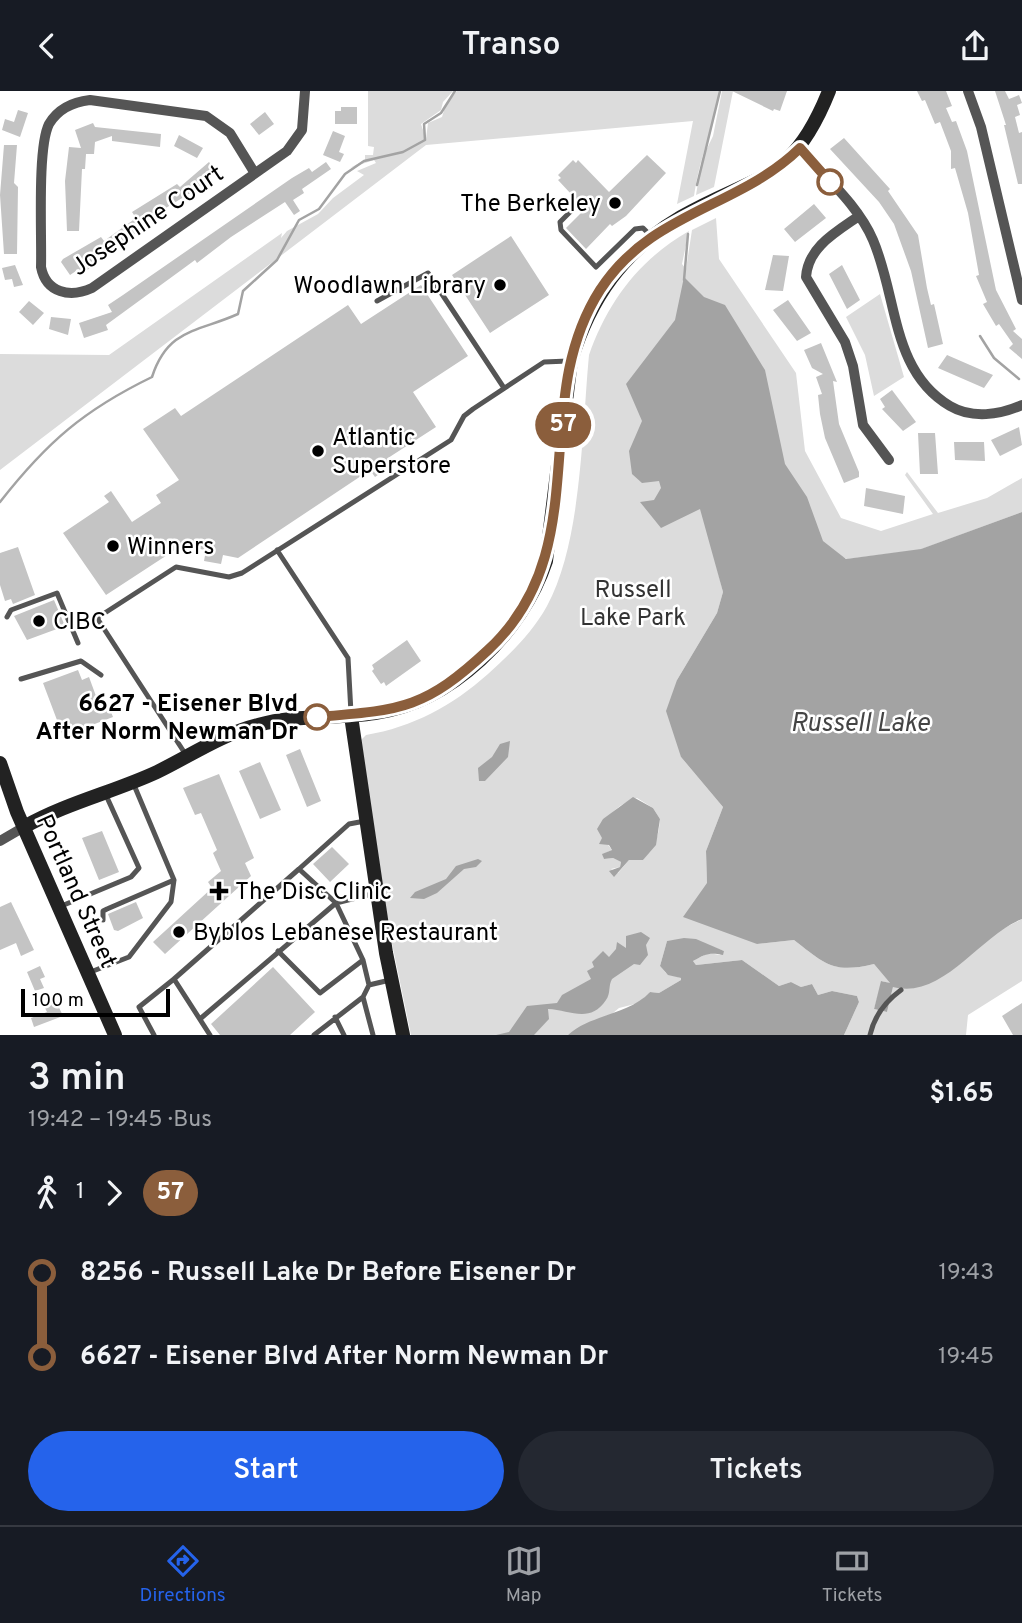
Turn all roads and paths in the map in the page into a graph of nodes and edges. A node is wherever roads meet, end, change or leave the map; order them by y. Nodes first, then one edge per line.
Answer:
1 (305, 91) edge
2 (829, 91) edge
3 (968, 91) edge
4 (800, 148) junction
5 (254, 172) junction
6 (575, 208) dead end
7 (859, 216) junction
8 (652, 237) junction
9 (600, 263) junction
10 (612, 275) junction
11 (1022, 300) edge
12 (377, 301) dead end
13 (571, 361) junction
14 (504, 388) junction
15 (1022, 405) edge
16 (889, 460) dead end
17 (277, 550) junction
18 (7, 617) dead end
19 (78, 643) dead end
20 (102, 675) dead end
21 (21, 679) dead end
22 (351, 716) junction
23 (187, 756) junction
24 (0, 764) edge
25 (132, 782) junction
26 (105, 793) junction
27 (366, 820) junction
28 (24, 827) junction
29 (0, 841) edge
30 (299, 869) junction
31 (174, 880) junction
32 (376, 893) junction
33 (336, 903) junction
34 (59, 907) junction
35 (103, 920) dead end
36 (278, 951) junction
37 (363, 960) junction
38 (88, 973) junction
39 (174, 979) junction
40 (391, 980) junction
41 (369, 985) junction
42 (901, 990) dead end
43 (363, 997) junction
44 (335, 1017) junction
45 (200, 1019) junction
46 (115, 1035) edge
47 (154, 1035) edge
48 (210, 1035) edge
49 (314, 1035) edge
50 (344, 1035) edge
51 (373, 1035) edge
52 (403, 1035) edge
53 (870, 1035) edge

1 - 5 street, Josephine Court
2 - 4 street
3 - 11 street
4 - 7 street
4 - 8 street
5 - 5 street, Josephine Court
6 - 9 lane
7 - 15 street
7 - 16 street
8 - 9 lane
8 - 10 street
9 - 10 lane
10 - 13 street
12 - 14 lane
13 - 14 lane
13 - 22 street
14 - 17 lane
17 - 22 lane
17 - 23 lane
18 - 19 lane
20 - 21 lane
22 - 23 street
22 - 27 street
23 - 25 street
24 - 28 street, Portland Street
25 - 26 street
25 - 31 lane
26 - 28 street
26 - 34 lane
27 - 30 lane
27 - 32 street
28 - 29 street
28 - 34 street, Portland Street
30 - 33 lane
30 - 39 lane
31 - 35 lane
31 - 38 lane
32 - 33 lane
32 - 40 street
33 - 36 lane
33 - 37 lane
34 - 38 street, Portland Street
36 - 37 lane
36 - 45 lane
37 - 41 lane
38 - 46 street, Portland Street
39 - 45 lane
39 - 47 lane
40 - 41 lane
40 - 52 street
41 - 43 lane
42 - 53 lane
43 - 44 lane
43 - 51 lane
44 - 49 lane
44 - 50 lane
45 - 48 lane

